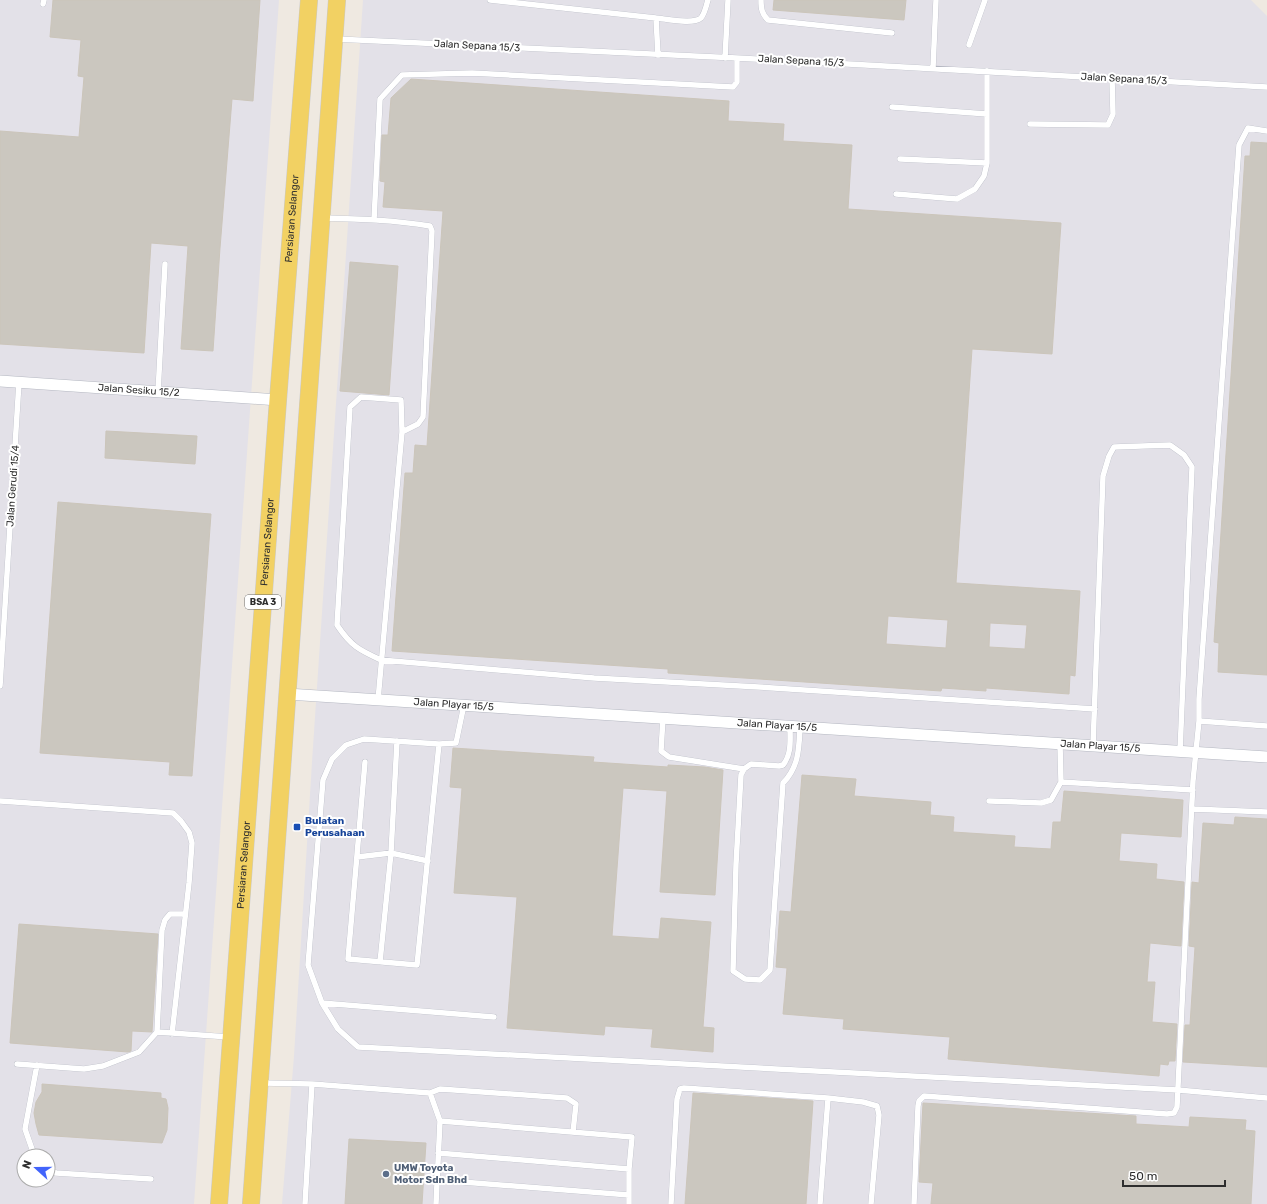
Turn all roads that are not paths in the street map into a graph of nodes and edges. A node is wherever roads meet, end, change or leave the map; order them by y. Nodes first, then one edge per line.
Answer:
1 (309, 0) edge
2 (337, 0) edge
3 (492, 0) edge
4 (708, 0) edge
5 (728, 0) edge
6 (761, 0) edge
7 (936, 0) edge
8 (985, 0) edge
9 (656, 18) junction
10 (892, 33) dead end
11 (334, 39) junction
12 (969, 44) dead end
13 (658, 55) junction
14 (725, 58) junction
15 (737, 58) junction
16 (933, 68) junction
17 (987, 71) junction
18 (1112, 78) junction
19 (1267, 87) edge
20 (892, 107) dead end
21 (987, 114) junction
22 (1030, 124) dead end
23 (1267, 130) edge
24 (900, 159) dead end
25 (987, 163) junction
26 (896, 194) dead end
27 (321, 218) junction
28 (374, 220) junction
29 (164, 264) dead end
30 (0, 381) edge
31 (19, 382) junction
32 (158, 392) junction
33 (278, 400) junction
34 (402, 432) junction
35 (381, 660) junction
36 (0, 686) edge
37 (287, 694) junction
38 (378, 700) junction
39 (464, 705) junction
40 (1095, 709) junction
41 (663, 718) junction
42 (1199, 721) junction
43 (1267, 726) edge
44 (795, 727) junction
45 (397, 741) junction
46 (439, 744) junction
47 (1060, 744) junction
48 (1093, 746) junction
49 (1180, 752) junction
50 (1196, 753) junction
51 (1267, 757) edge
52 (365, 762) dead end
53 (744, 768) junction
54 (1061, 782) junction
55 (1193, 790) junction
56 (0, 801) edge
57 (989, 801) dead end
58 (1192, 809) junction
59 (1267, 812) edge
60 (391, 852) junction
61 (357, 857) junction
62 (428, 861) junction
63 (185, 914) junction
64 (380, 962) junction
65 (322, 1003) junction
66 (494, 1017) dead end
67 (157, 1032) junction
68 (172, 1034) junction
69 (231, 1038) junction
70 (17, 1064) dead end
71 (37, 1065) junction
72 (260, 1083) junction
73 (312, 1084) junction
74 (1178, 1090) junction
75 (430, 1093) junction
76 (828, 1098) junction
77 (1267, 1098) edge
78 (440, 1121) junction
79 (573, 1132) junction
80 (32, 1148) edge
81 (438, 1153) junction
82 (629, 1169) junction
83 (56, 1173) edge
84 (151, 1180) dead end
85 (437, 1180) junction
86 (629, 1194) junction
87 (219, 1204) edge
88 (251, 1204) edge
89 (305, 1204) edge
90 (436, 1204) edge
91 (629, 1204) edge
92 (671, 1204) edge
93 (820, 1204) edge
94 (871, 1204) edge
95 (914, 1204) edge

1 - 33 main road, Persiaran Selangor / BSA 3
2 - 11 main road, BSA 3
3 - 9 lane
4 - 9 lane
5 - 14 lane
6 - 10 lane
7 - 16 lane
8 - 12 lane
9 - 13 lane
11 - 13 lane, Jalan Sepana 15/3
11 - 27 main road, BSA 3
13 - 14 lane, Jalan Sepana 15/3
14 - 15 lane, Jalan Sepana 15/3
15 - 16 lane, Jalan Sepana 15/3
15 - 28 lane
16 - 17 lane, Jalan Sepana 15/3
17 - 18 lane, Jalan Sepana 15/3
17 - 21 lane
18 - 19 lane, Jalan Sepana 15/3
18 - 22 lane
20 - 21 lane
21 - 25 lane
23 - 42 lane
24 - 25 lane
25 - 26 lane
27 - 28 lane
27 - 37 main road, BSA 3
28 - 34 lane
29 - 32 lane
30 - 31 street, Jalan Sesiku 15/2
31 - 32 street, Jalan Sesiku 15/2
31 - 36 lane, Jalan Gerudi 15/4
32 - 33 street, Jalan Sesiku 15/2
33 - 69 main road, Persiaran Selangor / BSA 3
34 - 35 lane
34 - 35 lane
35 - 38 lane
35 - 40 lane
37 - 38 street, Jalan Playar 15/5
37 - 72 main road, BSA 3
38 - 39 street, Jalan Playar 15/5
39 - 41 street, Jalan Playar 15/5
39 - 46 lane
40 - 48 lane
40 - 49 lane
41 - 44 street, Jalan Playar 15/5
41 - 53 lane
42 - 43 lane
42 - 50 lane
44 - 47 street, Jalan Playar 15/5
44 - 53 lane
44 - 53 lane
45 - 46 lane
45 - 60 lane
45 - 65 lane
46 - 62 lane
47 - 48 street, Jalan Playar 15/5
47 - 54 lane
48 - 49 street, Jalan Playar 15/5
49 - 50 street, Jalan Playar 15/5
50 - 51 street, Jalan Playar 15/5
50 - 55 lane
52 - 61 lane
54 - 55 lane
54 - 57 lane
55 - 58 lane
56 - 63 lane
58 - 59 lane
58 - 74 lane
60 - 61 lane
60 - 62 lane
60 - 64 lane
61 - 64 lane
62 - 64 lane
63 - 67 lane
63 - 68 lane
65 - 66 lane
65 - 74 lane
67 - 68 lane
67 - 71 lane
68 - 69 lane
69 - 87 main road, Persiaran Selangor / BSA 3
70 - 71 lane
71 - 80 lane
72 - 73 lane
72 - 88 main road, BSA 3
73 - 75 lane
73 - 89 lane
74 - 77 lane
74 - 95 lane
75 - 78 lane
75 - 79 lane
76 - 92 lane
76 - 93 lane
76 - 94 lane
78 - 79 lane
78 - 81 lane
79 - 82 lane
81 - 82 lane
81 - 85 lane
82 - 86 lane
83 - 84 lane
85 - 86 lane
85 - 90 lane
86 - 91 lane

